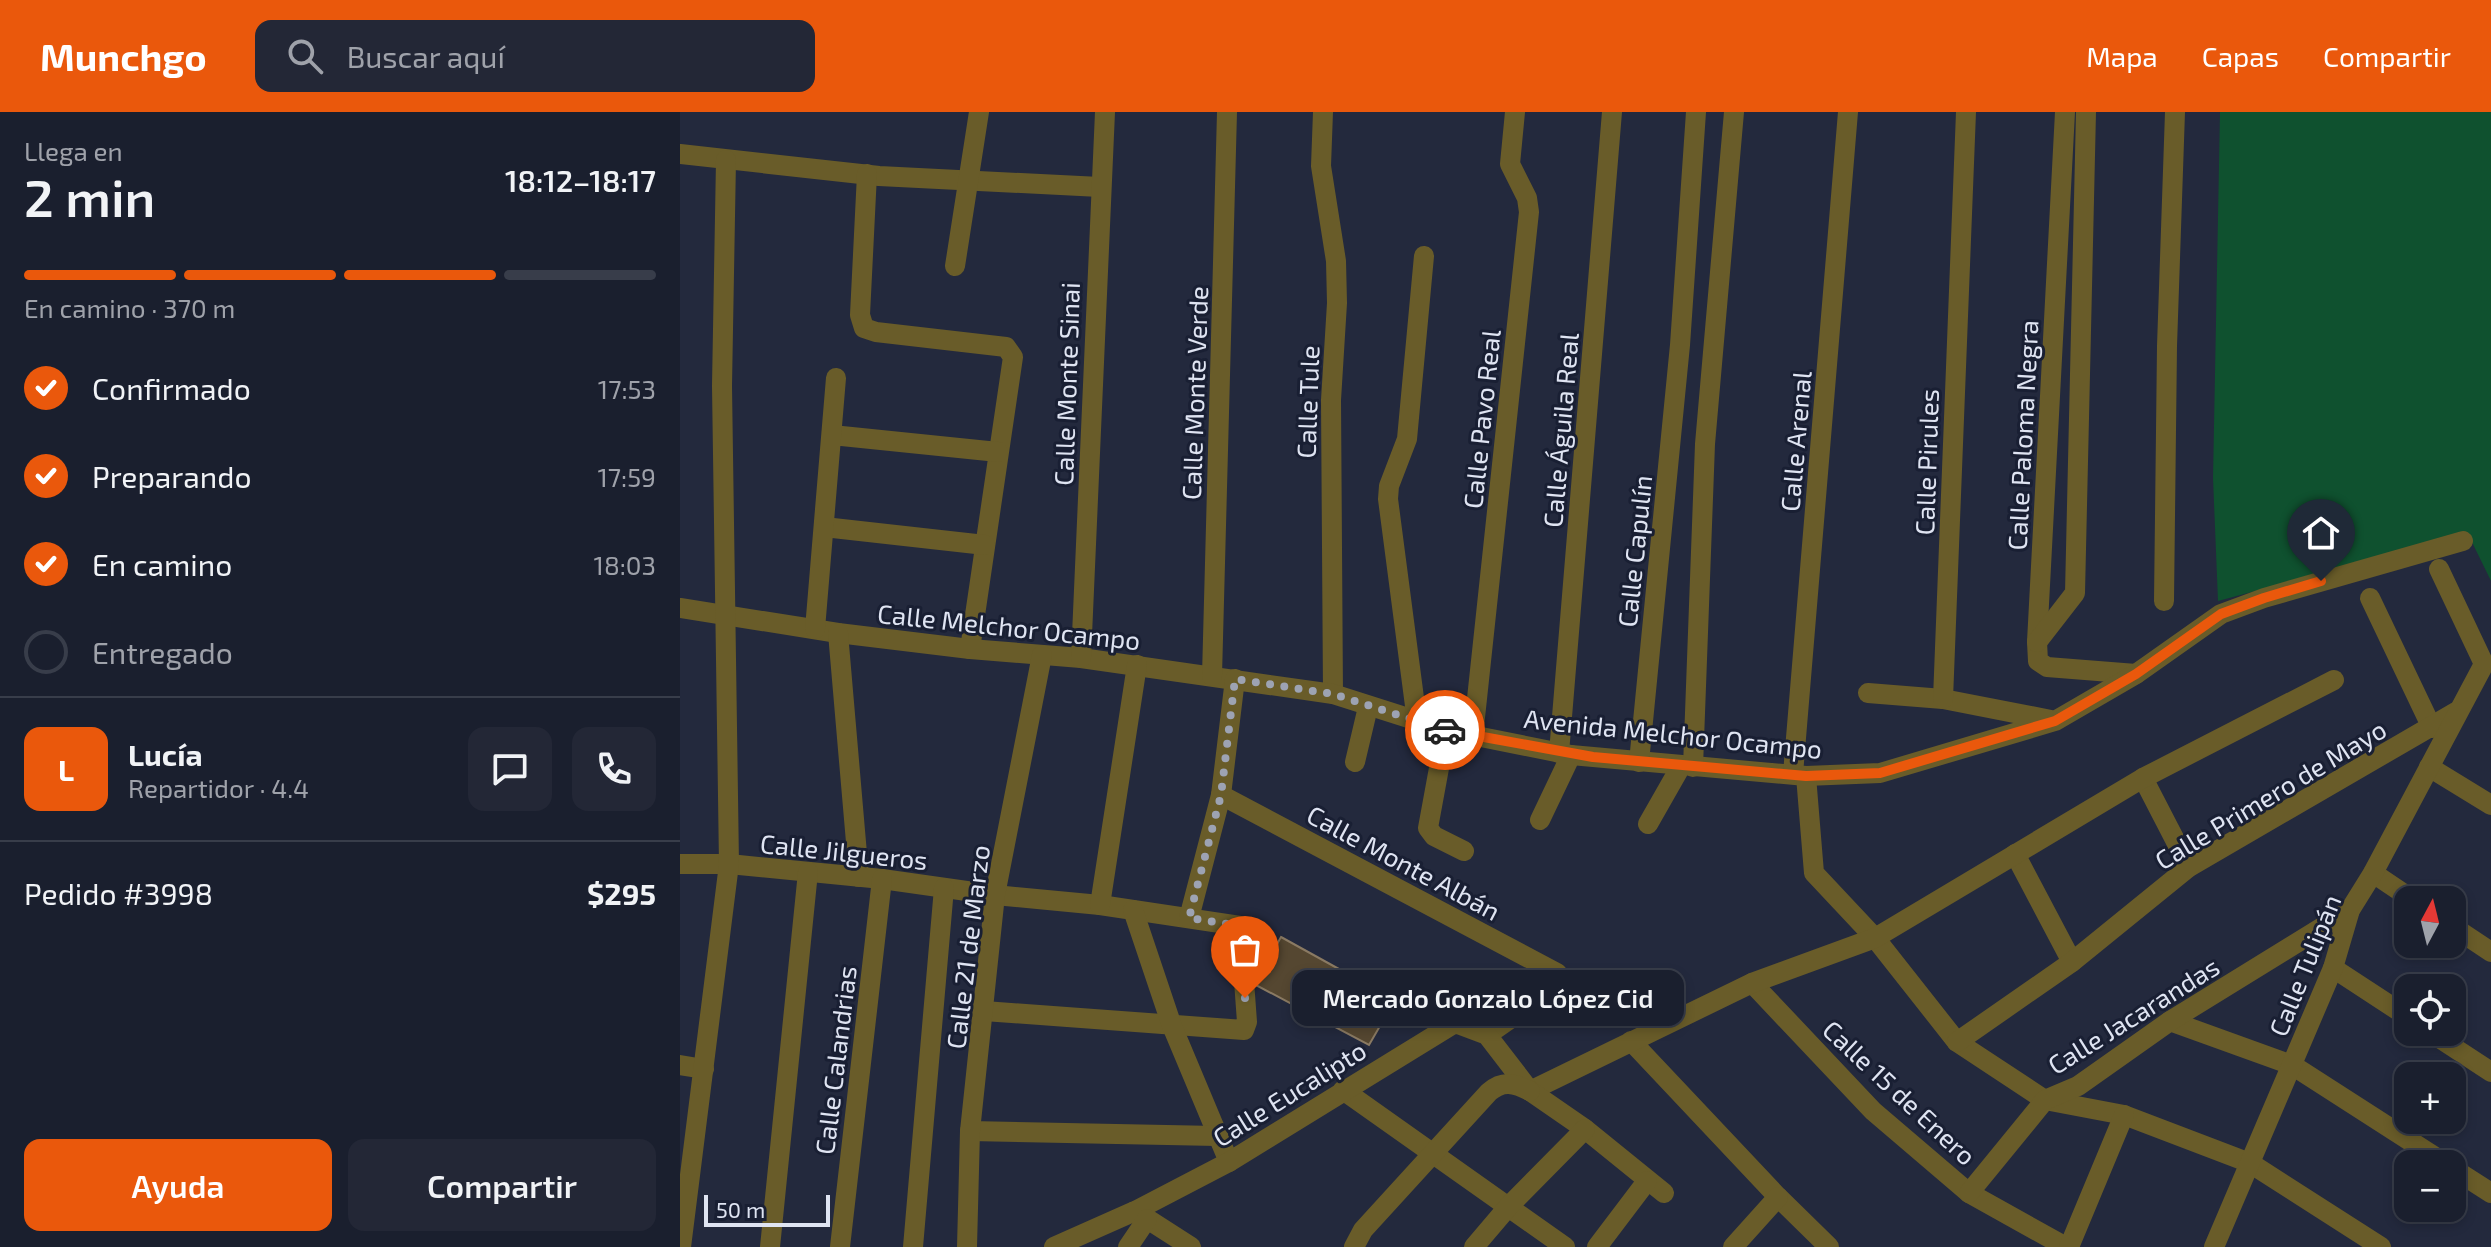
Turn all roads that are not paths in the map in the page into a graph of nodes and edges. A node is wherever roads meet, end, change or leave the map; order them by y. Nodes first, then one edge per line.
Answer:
1 (979, 112) edge
2 (1105, 112) edge
3 (1227, 112) edge
4 (1323, 112) edge
5 (1515, 112) edge
6 (1612, 112) edge
7 (1696, 112) edge
8 (1734, 112) edge
9 (1848, 112) edge
10 (1966, 112) edge
11 (2065, 112) edge
12 (2086, 112) edge
13 (2175, 112) edge
14 (680, 154) edge
15 (726, 160) junction
16 (867, 174) junction
17 (968, 181) junction
18 (1100, 187) junction
19 (1424, 256) dead end
20 (955, 266) dead end
21 (836, 378) dead end
22 (832, 435) junction
23 (998, 452) junction
24 (824, 527) junction
25 (2463, 541) dead end
26 (985, 545) junction
27 (2439, 569) dead end
28 (2370, 598) dead end
29 (2164, 601) dead end
30 (680, 608) edge
31 (724, 615) junction
32 (815, 629) junction
33 (838, 633) junction
34 (2037, 642) junction
35 (970, 649) junction
36 (1042, 655) junction
37 (1081, 658) junction
38 (1137, 665) junction
39 (2136, 674) junction
40 (1212, 676) junction
41 (1235, 679) junction
42 (2334, 680) dead end
43 (1868, 693) dead end
44 (1333, 694) junction
45 (1943, 699) junction
46 (1368, 707) junction
47 (2460, 710) junction
48 (1417, 721) junction
49 (2055, 721) junction
50 (2432, 728) junction
51 (1446, 730) junction
52 (1473, 736) junction
53 (1565, 754) junction
54 (1355, 762) dead end
55 (1639, 762) junction
56 (1687, 766) junction
57 (2429, 767) junction
58 (1800, 775) junction
59 (2143, 778) junction
60 (1221, 795) junction
61 (2491, 805) edge
62 (1540, 820) dead end
63 (1648, 824) dead end
64 (1464, 851) dead end
65 (2015, 854) junction
66 (680, 864) edge
67 (729, 864) junction
68 (2189, 867) junction
69 (808, 872) junction
70 (2373, 873) junction
71 (859, 877) junction
72 (882, 879) junction
73 (2394, 887) edge
74 (944, 888) junction
75 (995, 895) junction
76 (1100, 905) junction
77 (1133, 910) junction
78 (2350, 910) junction
79 (1189, 918) junction
80 (2466, 935) edge
81 (1875, 938) junction
82 (2491, 952) edge
83 (2072, 962) junction
84 (2333, 968) junction
85 (1752, 983) junction
86 (2394, 1008) edge
87 (984, 1011) junction
88 (2170, 1021) junction
89 (1172, 1026) junction
90 (1487, 1035) junction
91 (1631, 1041) junction
92 (1957, 1042) junction
93 (2451, 1046) edge
94 (680, 1065) edge
95 (2292, 1065) junction
96 (704, 1069) junction
97 (2491, 1072) edge
98 (1343, 1090) junction
99 (1530, 1091) junction
100 (2045, 1100) junction
101 (689, 1106) edge
102 (2124, 1115) junction
103 (1585, 1129) junction
104 (970, 1131) junction
105 (1217, 1136) junction
106 (2424, 1150) edge
107 (1432, 1154) junction
108 (1229, 1162) junction
109 (2250, 1163) junction
110 (2466, 1177) edge
111 (1969, 1193) junction
112 (2491, 1193) edge
113 (1778, 1197) junction
114 (1508, 1207) junction
115 (1141, 1215) junction
116 (681, 1247) edge
117 (770, 1247) edge
118 (840, 1247) edge
119 (913, 1247) edge
120 (967, 1247) edge
121 (1054, 1247) edge
122 (1128, 1247) edge
123 (1191, 1247) edge
124 (1354, 1247) edge
125 (1474, 1247) edge
126 (1565, 1247) edge
127 (1597, 1247) edge
128 (1733, 1247) edge
129 (1829, 1247) edge
130 (2068, 1247) edge
131 (2214, 1247) edge
132 (2381, 1247) edge

1 - 17 street
2 - 18 street, Calle Monte Sinai
3 - 40 street, Calle Monte Verde
4 - 44 street, Calle Tule
5 - 52 street, Calle Pavo Real
6 - 53 street, Calle Águila Real
7 - 55 street, Calle Capulín
8 - 56 street
9 - 58 street, Calle Arenal
10 - 45 street, Calle Pirules
11 - 34 street, Calle Paloma Negra
12 - 34 street
13 - 29 street
14 - 15 street
15 - 16 street
15 - 31 street
16 - 17 street
16 - 23 street
17 - 18 street
17 - 20 street
18 - 37 street, Calle Monte Sinai
19 - 48 street
21 - 22 street
22 - 23 street
22 - 24 street
23 - 26 street
24 - 26 street
24 - 32 street
25 - 39 street, Avenida Melchor Ocampo
26 - 35 street
27 - 47 street, Calle Tulipán
28 - 50 street
30 - 31 street, Calle Melchor Ocampo
31 - 32 street, Calle Melchor Ocampo
31 - 67 street
32 - 33 street, Calle Melchor Ocampo
33 - 35 street, Calle Melchor Ocampo
33 - 71 street
34 - 39 street
35 - 36 street, Calle Melchor Ocampo
36 - 37 street, Calle Melchor Ocampo
36 - 75 street, Calle 21 de Marzo
37 - 38 street, Calle Melchor Ocampo
38 - 40 street, Calle Melchor Ocampo
38 - 76 street
39 - 49 street, Avenida Melchor Ocampo
40 - 41 street, Calle Melchor Ocampo
41 - 44 street, Calle Melchor Ocampo
41 - 60 street
42 - 59 street
43 - 45 street
44 - 46 street, Avenida Melchor Ocampo
45 - 49 street
46 - 48 street, Avenida Melchor Ocampo
46 - 54 street
47 - 50 street, Calle Primero de Mayo
47 - 57 street, Calle Tulipán
48 - 51 street, Avenida Melchor Ocampo
49 - 58 street, Avenida Melchor Ocampo
50 - 68 street, Calle Primero de Mayo
51 - 52 street, Avenida Melchor Ocampo
51 - 64 street
52 - 53 street, Avenida Melchor Ocampo
53 - 55 street, Avenida Melchor Ocampo
53 - 62 street
55 - 56 street, Avenida Melchor Ocampo
56 - 58 street, Avenida Melchor Ocampo
56 - 63 street
57 - 61 street
57 - 70 street, Calle Tulipán
58 - 81 street, Calle Arenal
59 - 65 street
59 - 68 street
60 - 79 street
60 - 90 street, Calle Monte Albán
65 - 81 street
65 - 83 street
66 - 67 street, Calle Jilgueros
67 - 69 street, Calle Jilgueros
67 - 96 street
68 - 83 street, Calle Primero de Mayo
69 - 71 street, Calle Jilgueros
69 - 117 street
70 - 73 street
70 - 78 street, Calle Tulipán
71 - 72 street, Calle Jilgueros
72 - 74 street, Calle Jilgueros
72 - 118 street, Calle Calandrias
74 - 75 street, Calle Jilgueros
74 - 119 street
75 - 76 street, Calle Jilgueros
75 - 87 street, Calle 21 de Marzo
76 - 77 street, Calle Jilgueros
77 - 79 street, Calle Jilgueros
77 - 89 street
78 - 84 street, Calle Tulipán
78 - 88 street, Calle Jacarandas
79 - 89 street, Calle Jilgueros
80 - 82 street
81 - 85 street
81 - 92 street, Calle Arenal
83 - 92 street, Calle Primero de Mayo
84 - 86 street
84 - 95 street, Calle Tulipán
85 - 91 street
85 - 111 street, Calle 15 de Enero
87 - 89 street
87 - 104 street, Calle 21 de Marzo
88 - 95 street
88 - 100 street, Calle Jacarandas
89 - 105 street
90 - 98 street, Calle Eucalipto
90 - 99 street
91 - 99 street
91 - 113 street
92 - 100 street, Calle Arenal
93 - 97 street
94 - 96 street
95 - 106 street
95 - 109 street, Calle Tulipán
96 - 101 street
98 - 107 street
98 - 108 street, Calle Eucalipto
99 - 103 street
99 - 107 street
100 - 102 street
100 - 111 street, Calle Jacarandas
101 - 116 street
102 - 109 street
102 - 130 street
103 - 114 street
103 - 127 street
104 - 105 street
104 - 120 street, Calle 21 de Marzo
105 - 108 street
107 - 114 street
107 - 124 street
108 - 115 street, Calle Eucalipto
109 - 131 street, Calle Tulipán
109 - 132 street
110 - 112 street
111 - 130 street, Calle 15 de Enero
113 - 128 street
113 - 129 street
114 - 125 street
114 - 126 street
115 - 121 street, Calle Eucalipto
115 - 122 street
115 - 123 street

